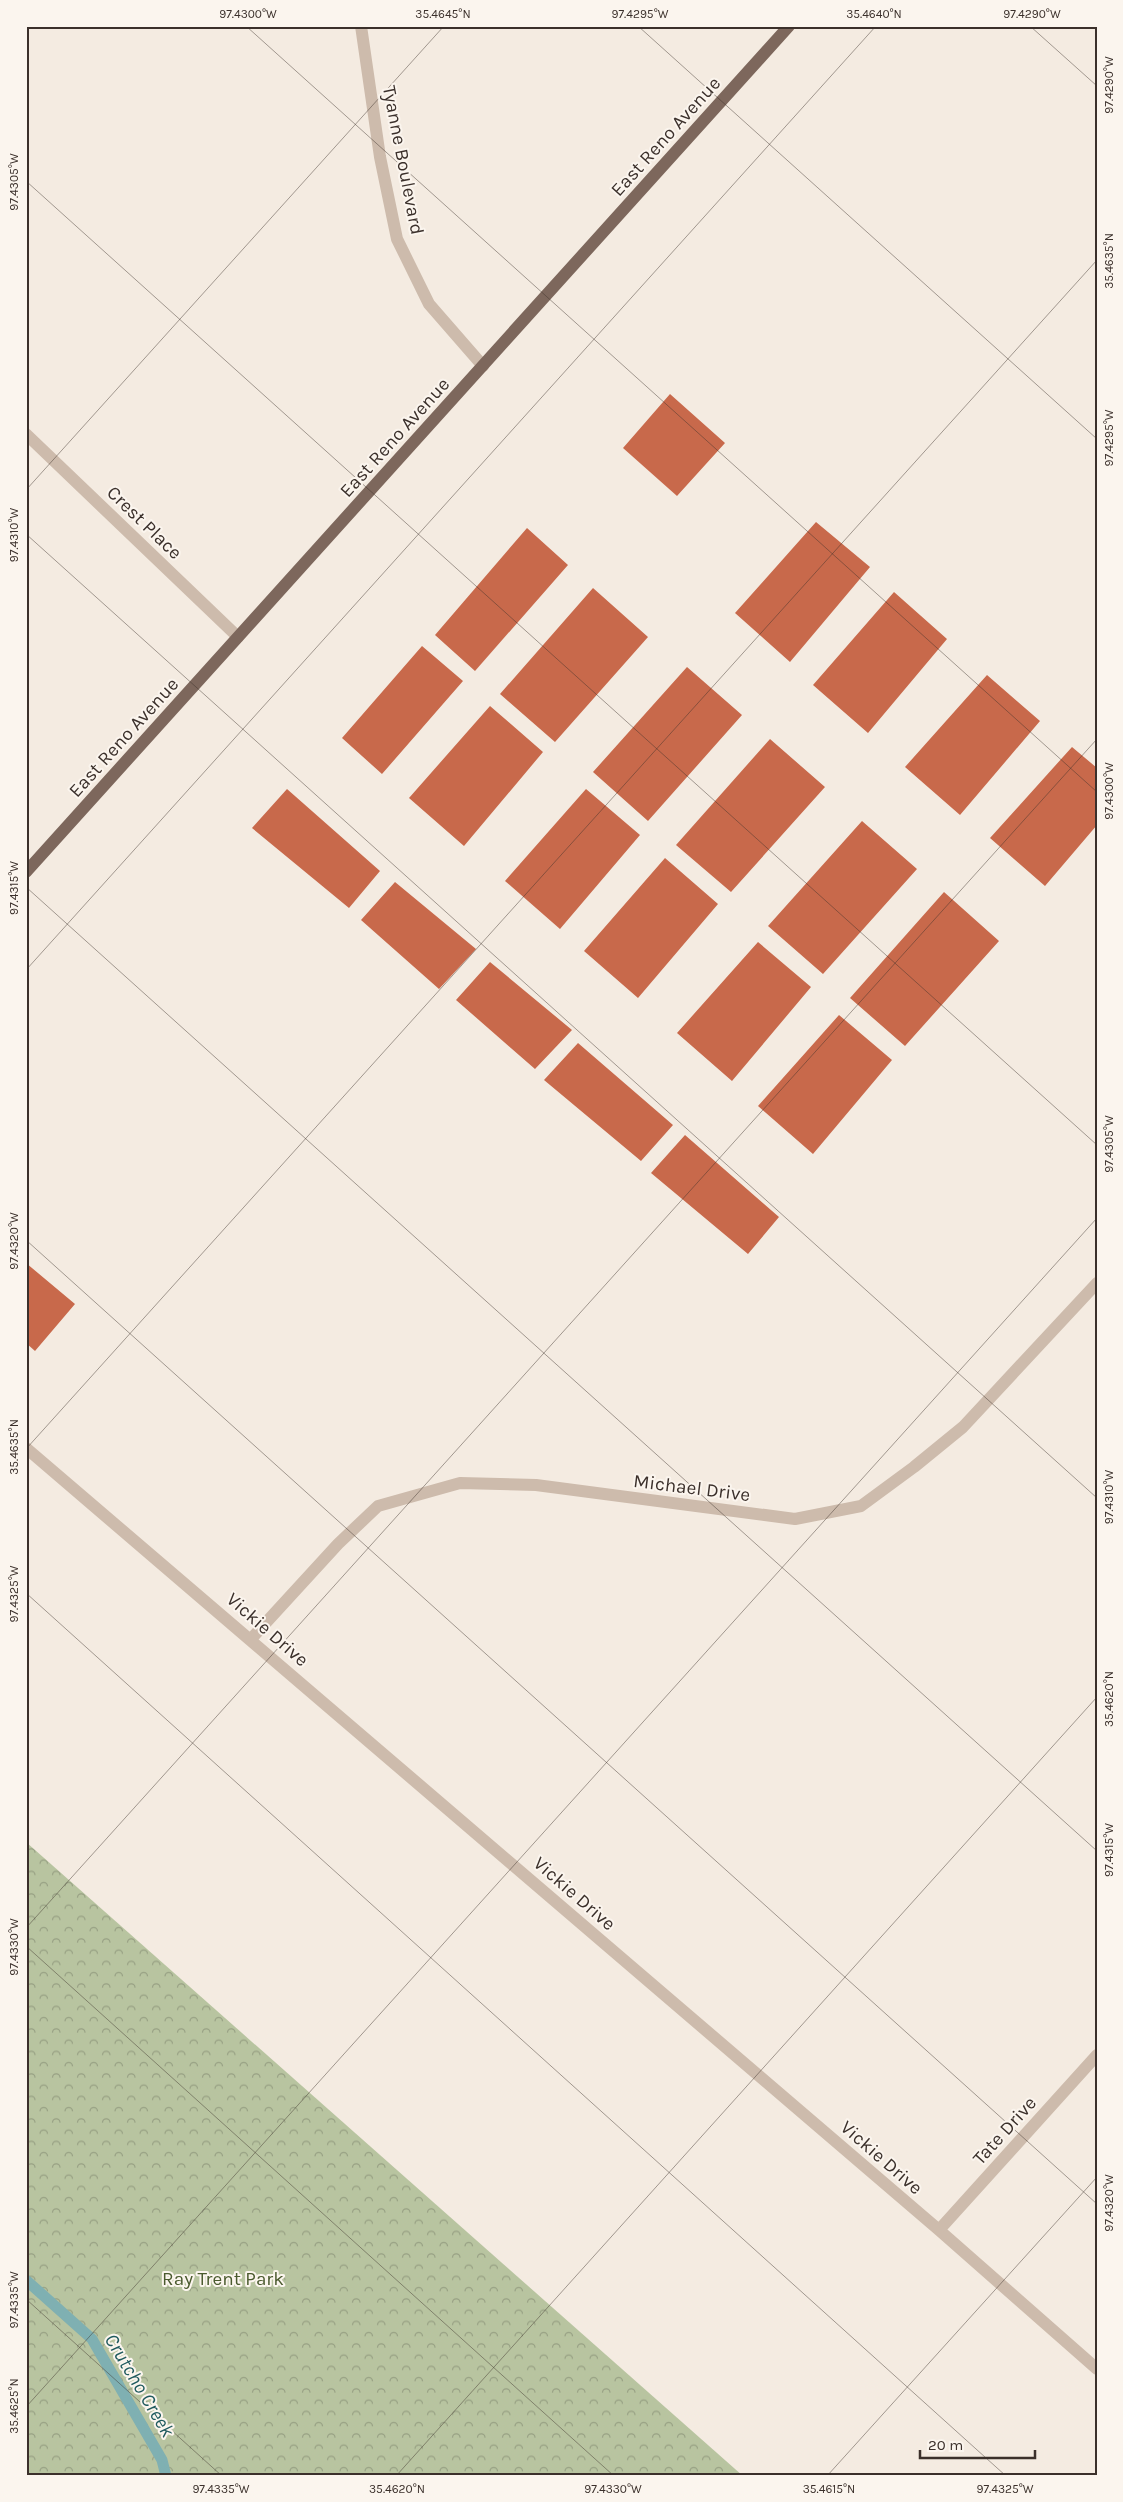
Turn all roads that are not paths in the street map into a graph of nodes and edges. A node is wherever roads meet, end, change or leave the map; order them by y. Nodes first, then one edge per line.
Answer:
1 (361, 26) edge
2 (789, 26) edge
3 (483, 366) junction
4 (26, 434) edge
5 (238, 637) junction
6 (26, 872) edge
7 (1097, 1283) edge
8 (26, 1448) edge
9 (251, 1639) junction
10 (1097, 2055) edge
11 (939, 2230) junction
12 (1097, 2370) edge

1 - 3 street, Tyanne Boulevard
2 - 3 main road, East Reno Avenue
3 - 5 main road, East Reno Avenue
4 - 5 street, Crest Place
5 - 6 main road, East Reno Avenue
7 - 9 street, Michael Drive
8 - 9 street, Vickie Drive
9 - 11 street, Vickie Drive
10 - 11 street, Tate Drive
11 - 12 street, Vickie Drive

